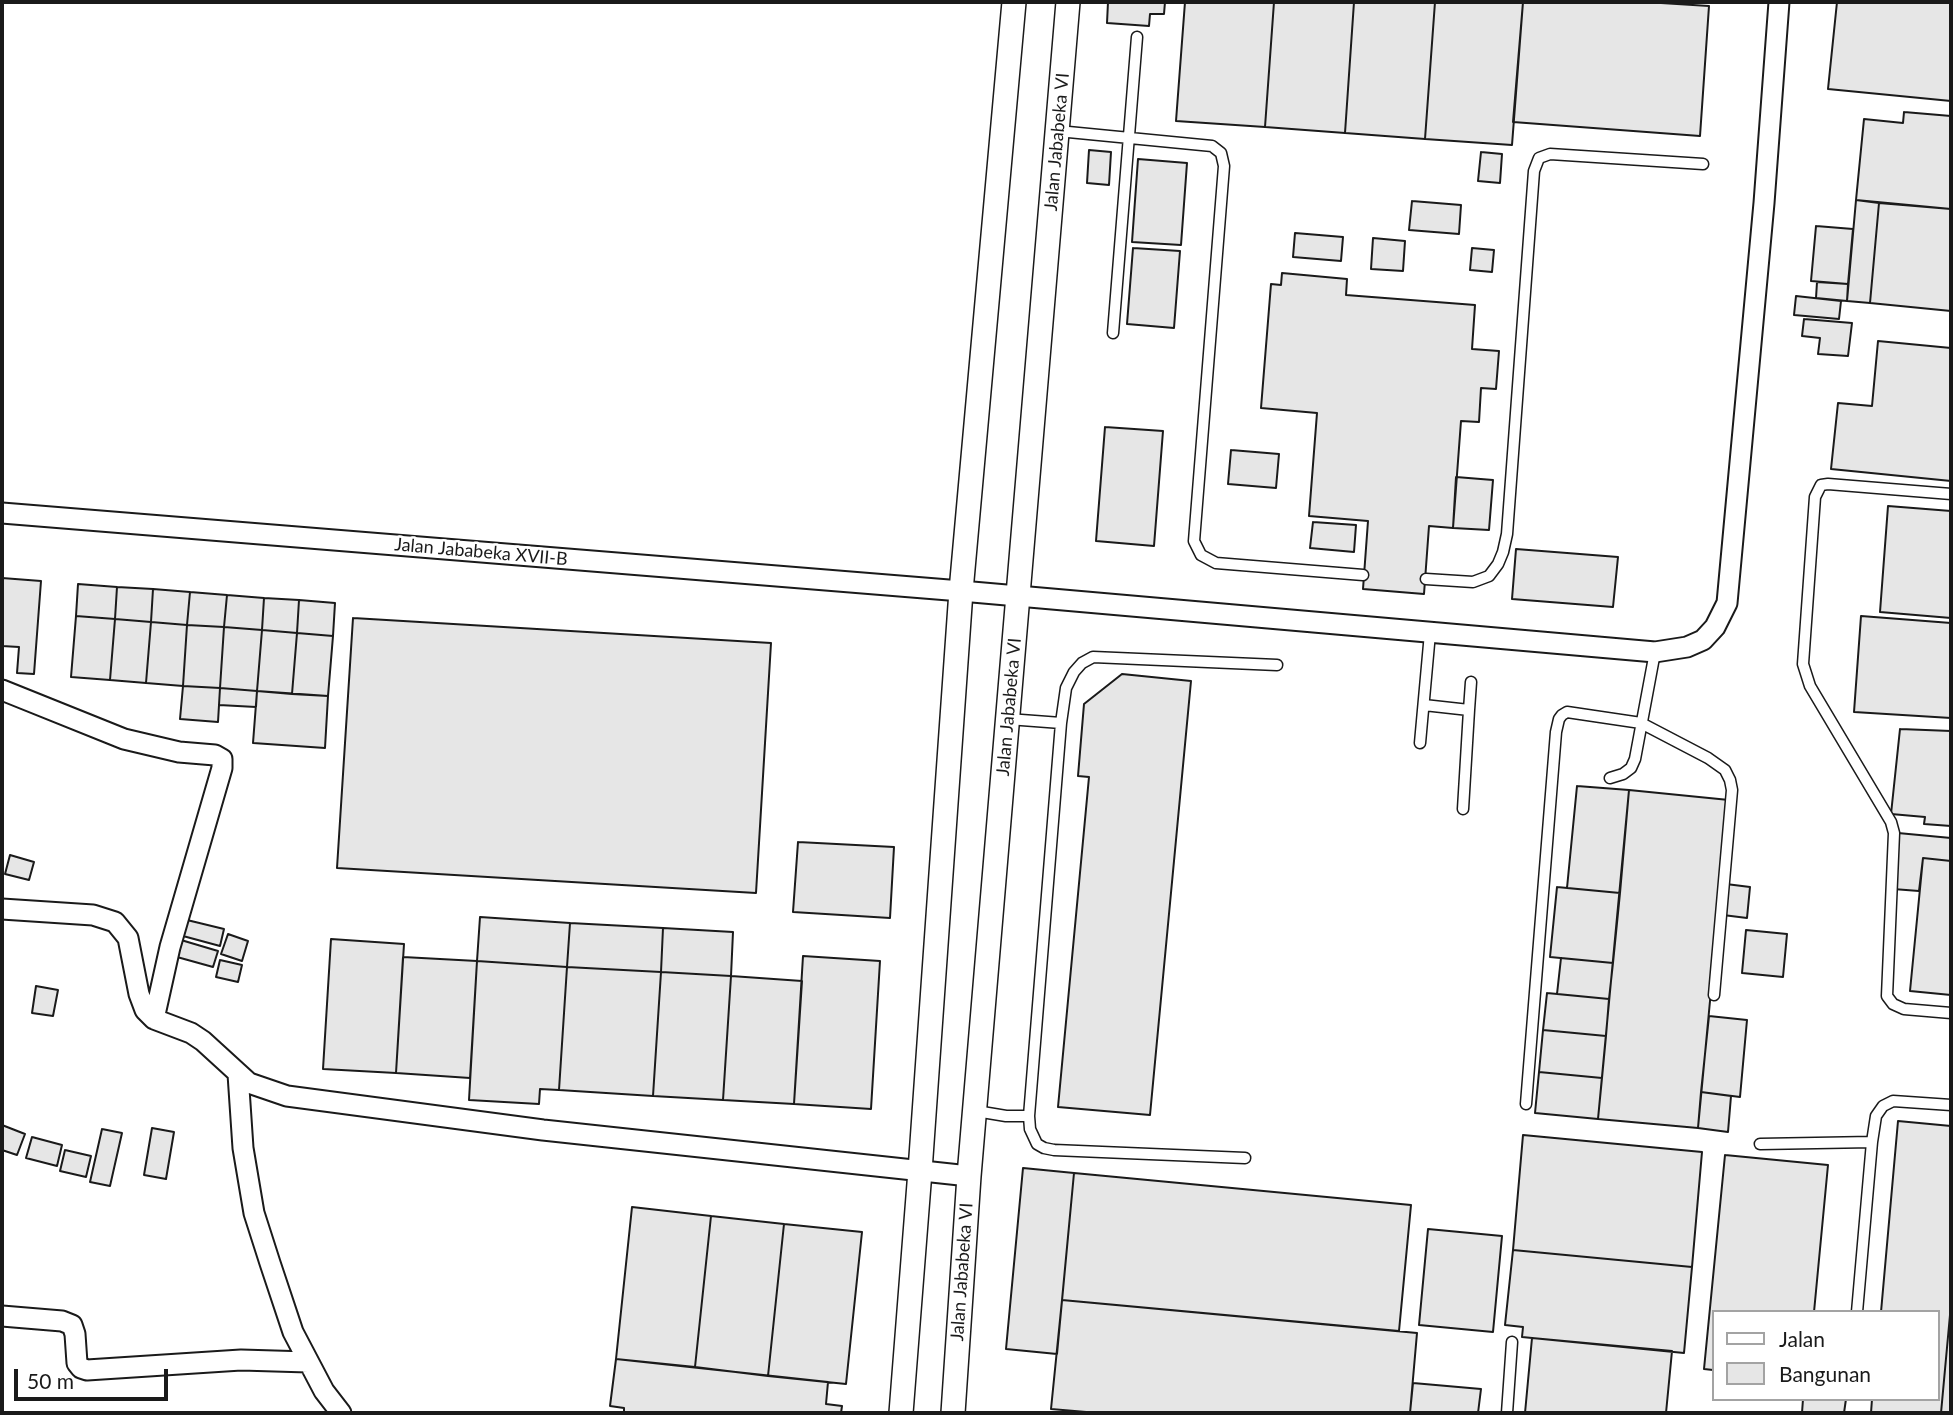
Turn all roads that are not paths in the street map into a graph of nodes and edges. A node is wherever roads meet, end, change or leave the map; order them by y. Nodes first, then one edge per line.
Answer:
1 (1014, 2) edge
2 (1068, 2) edge
3 (1779, 2) edge
4 (1137, 37) dead end
5 (1058, 131) junction
6 (1128, 137) junction
7 (1703, 164) dead end
8 (1113, 333) dead end
9 (1951, 494) edge
10 (2, 513) edge
11 (1363, 575) dead end
12 (1426, 579) dead end
13 (961, 591) junction
14 (1018, 597) junction
15 (1430, 633) junction
16 (1654, 652) junction
17 (1278, 665) dead end
18 (1471, 682) dead end
19 (2, 690) edge
20 (1424, 705) junction
21 (1469, 710) junction
22 (1008, 719) junction
23 (1061, 723) junction
24 (1641, 723) junction
25 (1420, 743) dead end
26 (1610, 778) dead end
27 (1463, 809) dead end
28 (2, 909) edge
29 (1714, 995) dead end
30 (1951, 1013) edge
31 (154, 1019) junction
32 (238, 1074) junction
33 (1526, 1104) dead end
34 (1951, 1105) edge
35 (976, 1111) junction
36 (1029, 1116) junction
37 (1872, 1142) junction
38 (1760, 1144) dead end
39 (1245, 1158) dead end
40 (920, 1171) junction
41 (969, 1176) junction
42 (1857, 1310) edge
43 (2, 1316) edge
44 (1512, 1342) dead end
45 (308, 1362) junction
46 (341, 1413) edge
47 (901, 1413) edge
48 (953, 1413) edge
49 (1507, 1413) edge

1 - 13 street
2 - 5 street, Jalan Jababeka VI
3 - 16 street, Jalan Jababeka XVII-B
4 - 6 lane
5 - 6 lane
5 - 14 street, Jalan Jababeka VI
6 - 8 lane
6 - 11 lane
7 - 12 lane
9 - 30 lane
10 - 13 street, Jalan Jababeka XVII-B
13 - 14 street, Jalan Jababeka XVII-B
13 - 40 street
14 - 15 street, Jalan Jababeka XVII-B
14 - 22 street, Jalan Jababeka VI
15 - 16 street, Jalan Jababeka XVII-B
15 - 20 lane
16 - 24 lane
17 - 23 lane
18 - 21 lane
19 - 31 street
20 - 21 lane
20 - 25 lane
21 - 27 lane
22 - 23 lane
22 - 35 street, Jalan Jababeka VI
23 - 36 lane
24 - 26 lane
24 - 29 lane
24 - 33 lane
28 - 31 street
31 - 32 street
32 - 40 street
32 - 45 street
34 - 37 lane
35 - 36 lane
35 - 41 street, Jalan Jababeka VI
36 - 39 lane
37 - 38 lane
37 - 42 lane
40 - 41 street
40 - 47 street
41 - 48 street, Jalan Jababeka VI
43 - 45 street
44 - 49 lane
45 - 46 street

